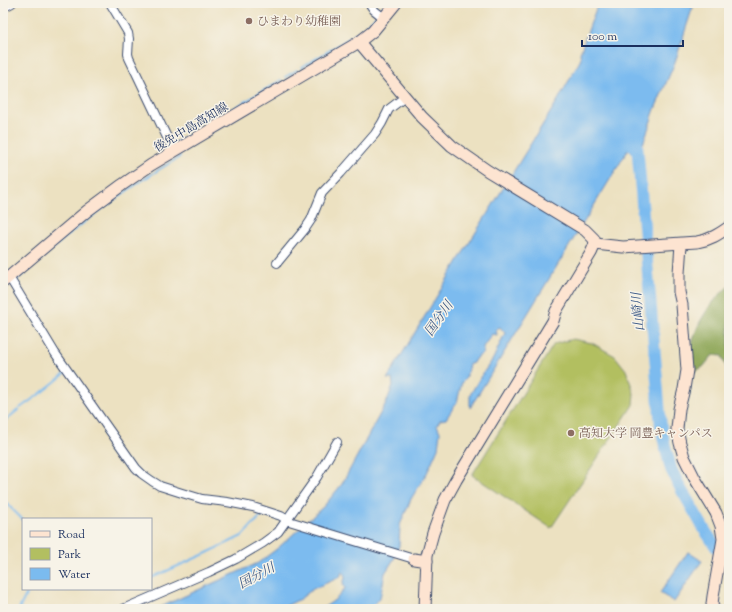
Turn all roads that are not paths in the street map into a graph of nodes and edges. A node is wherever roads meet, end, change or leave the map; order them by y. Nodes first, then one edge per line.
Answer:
1 (12, 3) edge
2 (110, 3) edge
3 (369, 3) edge
4 (396, 3) edge
5 (3, 8) edge
6 (384, 18) junction
7 (360, 42) junction
8 (405, 97) junction
9 (174, 152) junction
10 (729, 227) edge
11 (593, 240) junction
12 (681, 244) junction
13 (277, 263) dead end
14 (6, 280) edge
15 (337, 442) dead end
16 (288, 520) junction
17 (414, 560) joint
18 (427, 561) junction
19 (123, 609) edge
20 (425, 609) edge
21 (714, 609) edge

1 - 5 street
2 - 9 street
3 - 6 street
4 - 6 street, 後免中島高知線
6 - 7 street, 後免中島高知線
7 - 8 street
7 - 9 street, 後免中島高知線
8 - 11 street
8 - 13 street
9 - 14 street, 後免中島高知線
10 - 12 street
11 - 12 street
11 - 18 street
12 - 21 street
14 - 16 street
15 - 16 street
16 - 17 street
16 - 19 street
17 - 18 street
18 - 20 street

